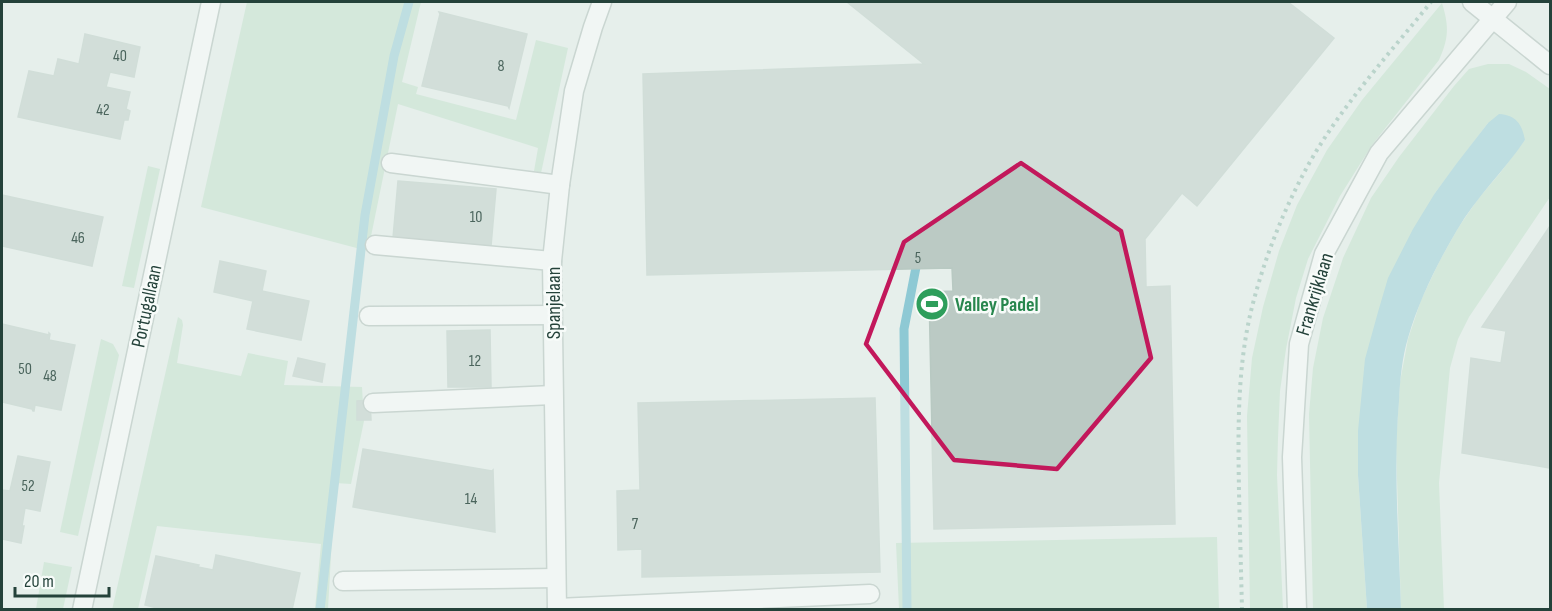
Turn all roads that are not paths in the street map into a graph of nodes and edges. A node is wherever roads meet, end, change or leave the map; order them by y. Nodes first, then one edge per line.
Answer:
1 (211, 2) edge
2 (602, 2) edge
3 (1472, 2) edge
4 (1507, 2) edge
5 (1492, 19) junction
6 (1551, 65) edge
7 (391, 163) dead end
8 (560, 185) junction
9 (375, 245) dead end
10 (552, 261) junction
11 (552, 315) junction
12 (369, 316) dead end
13 (553, 395) junction
14 (373, 403) dead end
15 (556, 578) junction
16 (344, 581) dead end
17 (870, 594) dead end
18 (557, 608) edge
19 (82, 609) edge
20 (1297, 609) edge

1 - 19 street, Portugallaan
2 - 8 street, Spanjelaan
3 - 5 street
4 - 5 street, Frankrijklaan
5 - 6 street
5 - 20 street, Frankrijklaan
7 - 8 street
8 - 10 street, Spanjelaan
9 - 10 street
10 - 11 street, Spanjelaan
11 - 12 street
11 - 13 street, Spanjelaan
13 - 14 street
13 - 15 street, Spanjelaan
15 - 16 street
15 - 18 street, Spanjelaan
17 - 18 street

